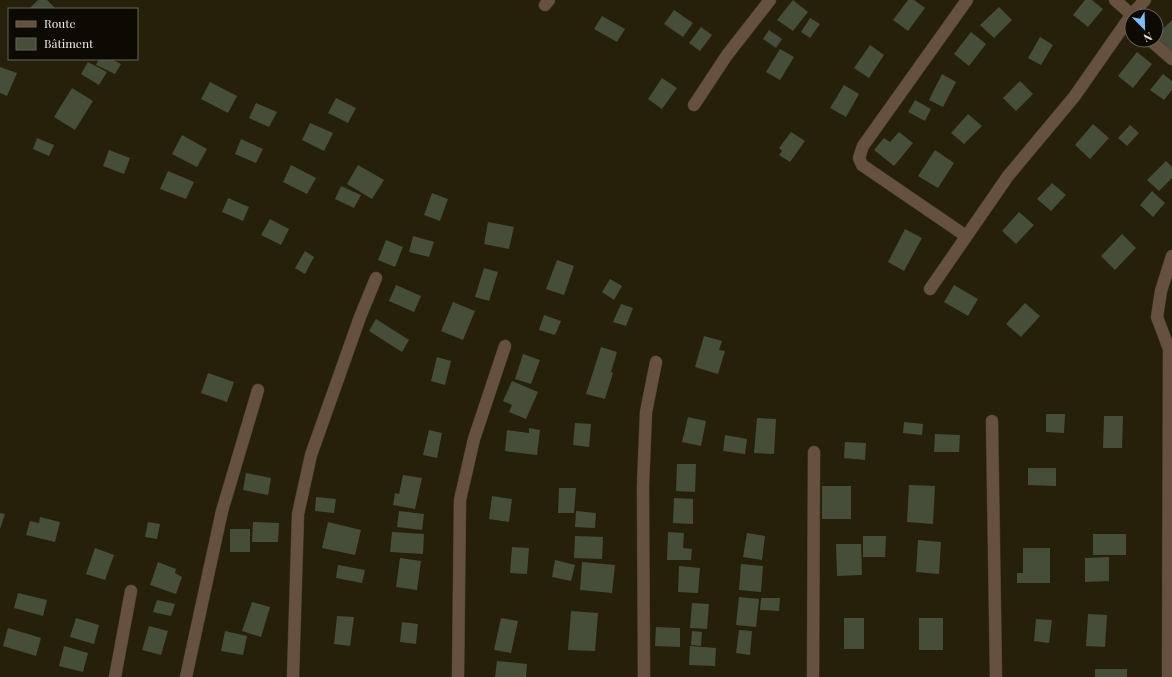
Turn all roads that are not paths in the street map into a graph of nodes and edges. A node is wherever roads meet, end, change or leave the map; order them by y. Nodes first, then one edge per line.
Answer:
1 (770, 0) edge
2 (967, 0) edge
3 (1115, 0) edge
4 (1145, 0) edge
5 (1124, 8) edge
6 (1138, 8) edge
7 (1124, 26) edge
8 (1159, 48) edge
9 (1172, 59) edge
10 (694, 105) dead end
11 (966, 236) junction
12 (1172, 256) edge
13 (376, 278) dead end
14 (930, 289) dead end
15 (505, 346) dead end
16 (1170, 349) edge
17 (656, 362) dead end
18 (258, 390) dead end
19 (992, 421) dead end
20 (814, 452) dead end
21 (131, 591) dead end
22 (115, 677) edge
23 (186, 677) edge
24 (293, 677) edge
25 (458, 677) edge
26 (644, 677) edge
27 (812, 677) edge
28 (996, 677) edge
29 (1168, 677) edge

1 - 10 street
2 - 11 street
3 - 5 street
4 - 6 street
7 - 11 street
8 - 9 street
11 - 14 street
12 - 16 street
13 - 24 street
15 - 25 street
16 - 29 street
17 - 26 street
18 - 23 street
19 - 28 street
20 - 27 street
21 - 22 street

